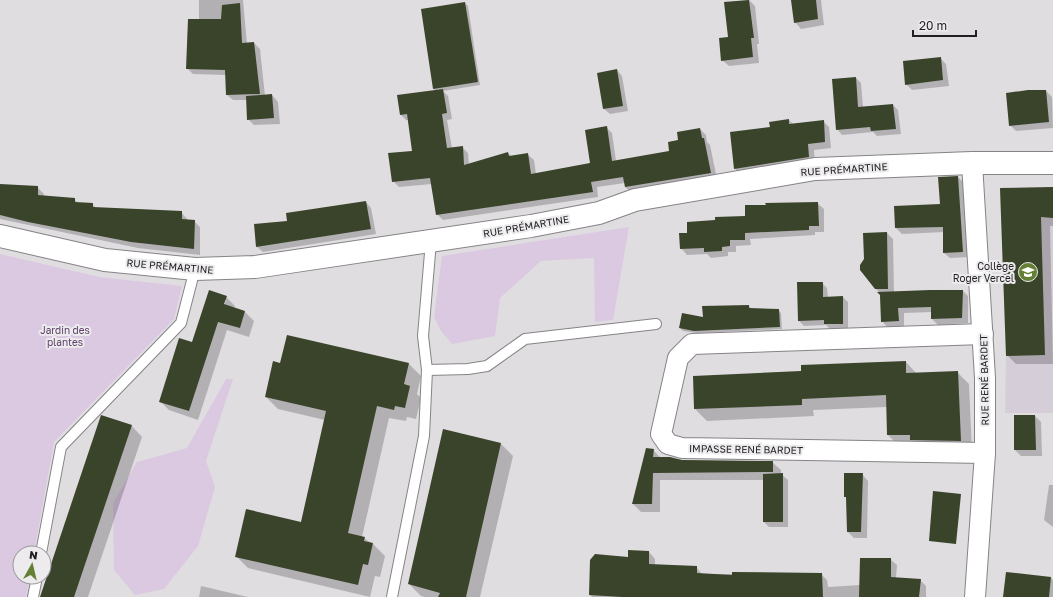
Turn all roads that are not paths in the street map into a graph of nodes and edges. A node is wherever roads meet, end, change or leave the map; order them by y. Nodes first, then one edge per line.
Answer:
1 (972, 163) junction
2 (1053, 163) edge
3 (0, 236) edge
4 (431, 241) junction
5 (195, 269) junction
6 (656, 324) dead end
7 (983, 334) junction
8 (427, 370) junction
9 (985, 453) junction
10 (43, 545) edge
11 (35, 585) edge
12 (33, 597) edge
13 (392, 597) edge
14 (975, 597) edge

1 - 2 street, RUE PRÉMARTINE
1 - 4 street, RUE PRÉMARTINE
1 - 7 street, RUE RENÉ BARDET
3 - 5 street, RUE PRÉMARTINE
4 - 5 street, RUE PRÉMARTINE
4 - 8 lane
5 - 10 lane
6 - 8 lane
7 - 9 street, RUE RENÉ BARDET
7 - 9 street, IMPASSE RENÉ BARDET
8 - 13 lane
9 - 14 street, RUE RENÉ BARDET
11 - 12 lane

